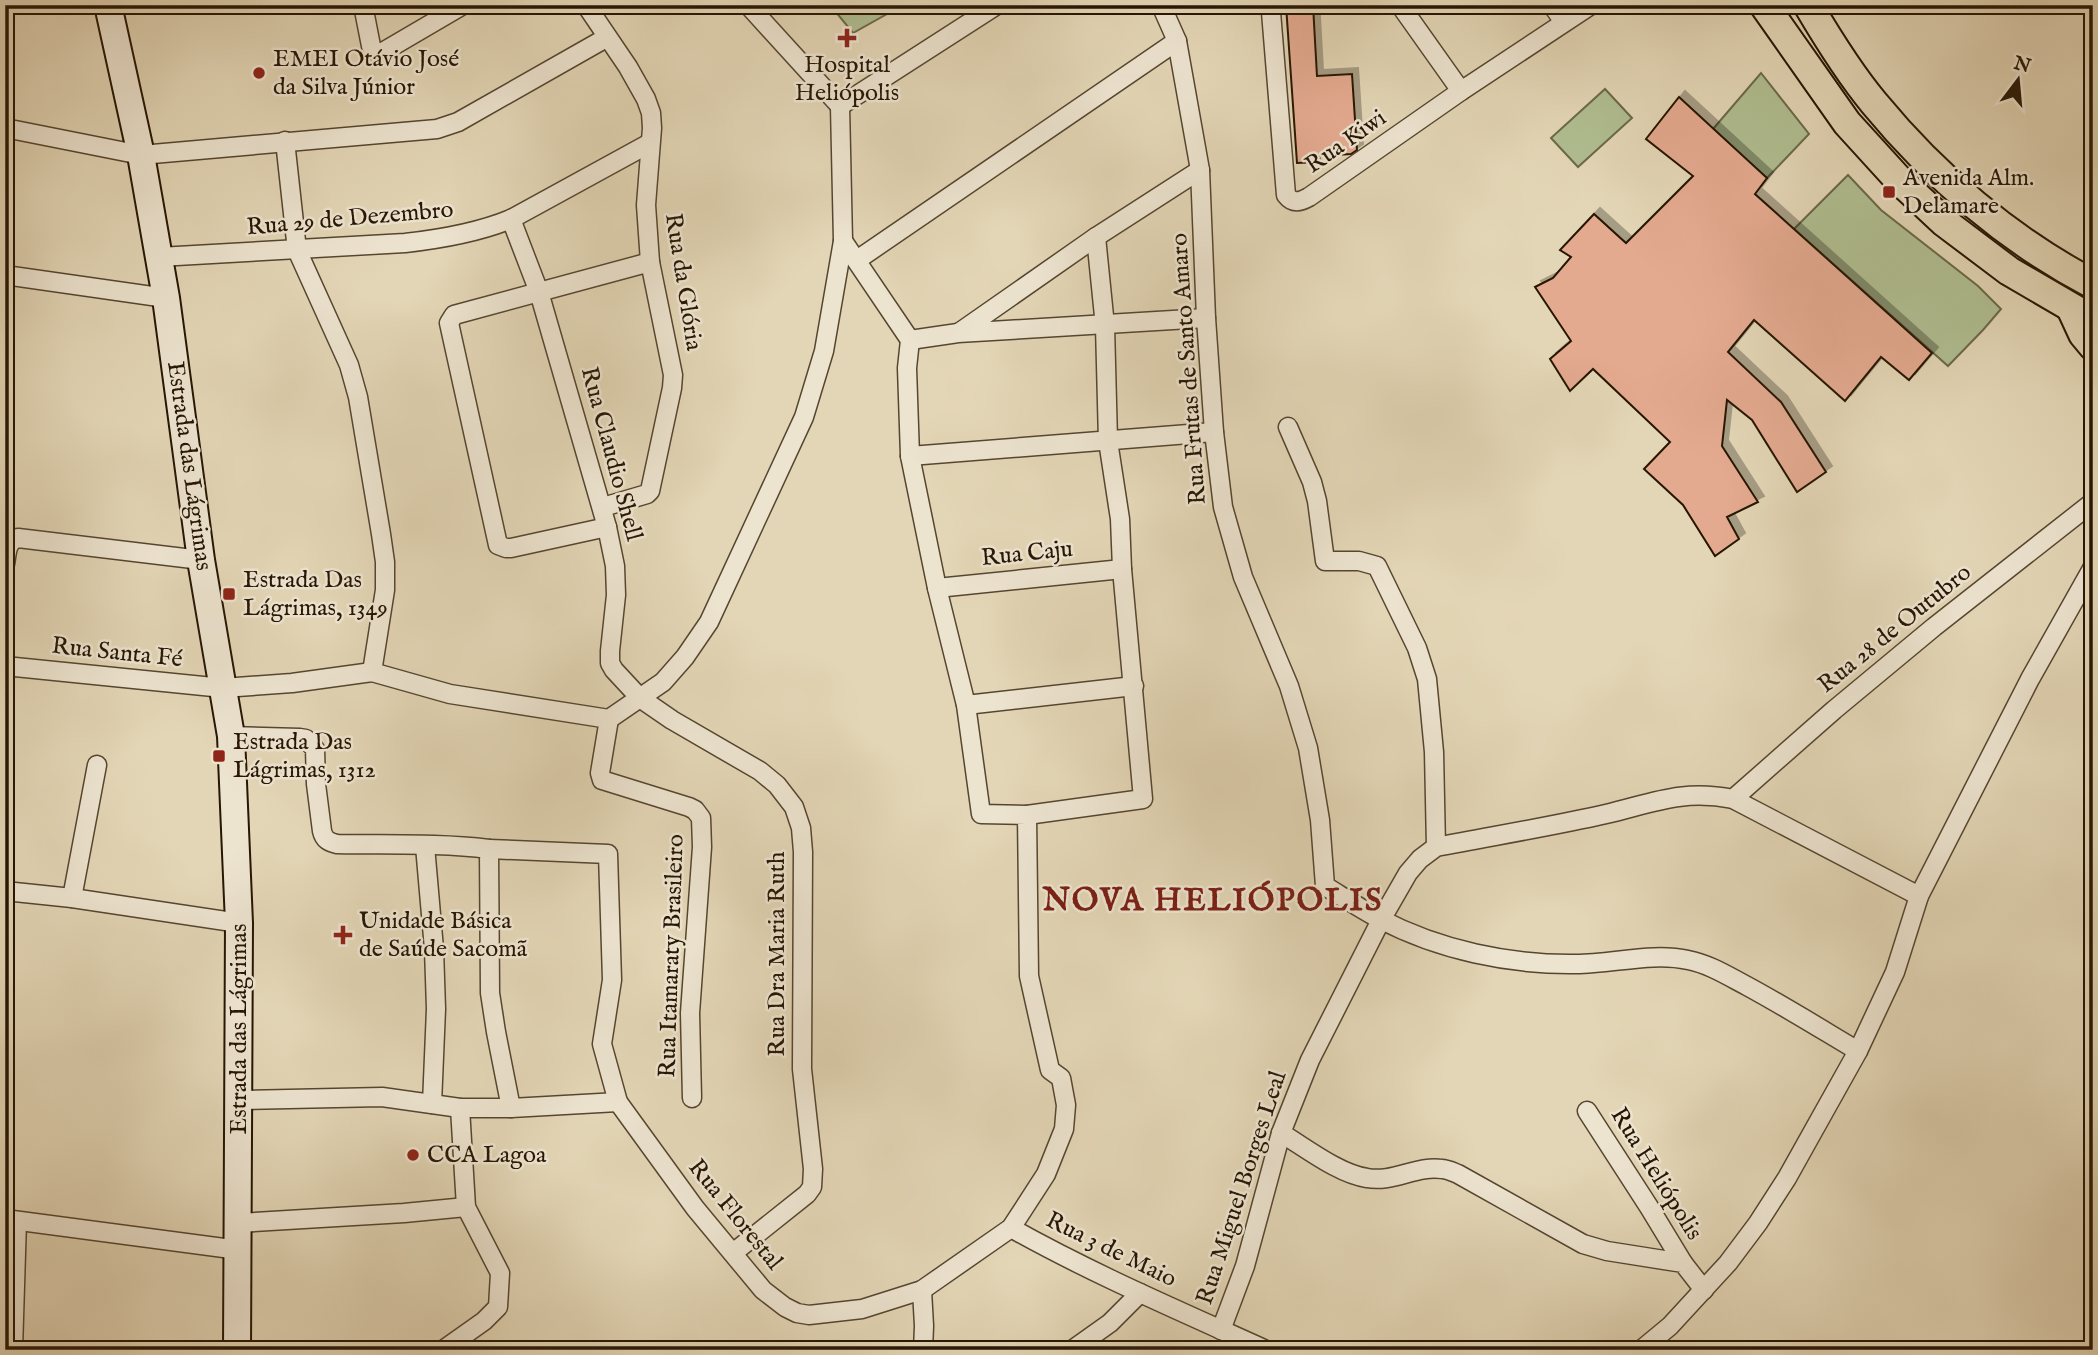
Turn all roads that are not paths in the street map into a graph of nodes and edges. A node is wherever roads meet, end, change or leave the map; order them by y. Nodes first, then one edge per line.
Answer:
1 (107, 5) edge
2 (363, 5) edge
3 (463, 5) edge
4 (586, 5) edge
5 (748, 5) edge
6 (997, 5) edge
7 (1161, 5) edge
8 (1268, 5) edge
9 (1400, 5) edge
10 (1552, 5) edge
11 (1591, 5) edge
12 (1764, 5) edge
13 (1808, 5) edge
14 (1825, 5) edge
15 (1564, 22) junction
16 (606, 38) junction
17 (1829, 40) junction
18 (1177, 41) junction
19 (1461, 91) junction
20 (840, 106) junction
21 (5, 128) edge
22 (285, 141) junction
23 (650, 143) junction
24 (141, 155) junction
25 (1200, 170) junction
26 (511, 219) junction
27 (1096, 237) junction
28 (843, 241) junction
29 (297, 250) junction
30 (159, 257) junction
31 (857, 260) junction
32 (650, 262) junction
33 (5, 275) edge
34 (2093, 284) edge
35 (539, 292) junction
36 (166, 298) junction
37 (2082, 314) edge
38 (1206, 318) junction
39 (1105, 326) junction
40 (958, 333) junction
41 (911, 340) junction
42 (2093, 346) edge
43 (1288, 427) dead end
44 (1214, 432) junction
45 (1108, 441) junction
46 (909, 456) junction
47 (2093, 502) edge
48 (603, 507) junction
49 (607, 527) junction
50 (201, 560) junction
51 (5, 564) edge
52 (2093, 567) edge
53 (1122, 569) junction
54 (937, 588) junction
55 (5, 666) edge
56 (372, 672) junction
57 (1134, 686) junction
58 (223, 688) junction
59 (640, 698) junction
60 (966, 705) junction
61 (609, 719) junction
62 (231, 736) junction
63 (97, 765) dead end
64 (1732, 799) junction
65 (1027, 815) junction
66 (425, 846) junction
67 (1436, 847) junction
68 (489, 849) junction
69 (5, 891) edge
70 (1919, 896) junction
71 (72, 898) junction
72 (1381, 920) junction
73 (239, 923) junction
74 (1857, 1051) junction
75 (692, 1098) dead end
76 (239, 1100) junction
77 (618, 1102) junction
78 (432, 1104) junction
79 (460, 1108) junction
80 (511, 1108) junction
81 (1587, 1111) dead end
82 (1282, 1133) junction
83 (466, 1207) junction
84 (11, 1220) edge
85 (239, 1223) junction
86 (1011, 1228) junction
87 (239, 1250) junction
88 (733, 1253) junction
89 (1683, 1263) junction
90 (922, 1290) junction
91 (1704, 1290) junction
92 (1140, 1293) junction
93 (1222, 1329) junction
94 (13, 1350) edge
95 (237, 1350) edge
96 (443, 1350) edge
97 (923, 1350) edge
98 (1072, 1350) edge
99 (1266, 1350) edge
100 (1641, 1350) edge

1 - 24 main road, Estrada das Lágrimas
2 - 3 street
4 - 16 street, Rua da Glória
5 - 20 street
6 - 20 street
7 - 18 street, Rua Frutas de Santo Amaro
8 - 19 street, Rua Kiwi
9 - 19 street
10 - 15 street
11 - 15 street, Rua Kiwi
12 - 37 main road
13 - 17 main road
14 - 17 main road
15 - 19 street, Rua Kiwi
16 - 22 street
16 - 23 street, Rua da Glória
17 - 34 main road
18 - 25 street, Rua Frutas de Santo Amaro
18 - 31 street
20 - 28 street
21 - 24 street
22 - 24 street
22 - 29 street
23 - 26 street, Rua 29 de Dezembro
23 - 32 street, Rua da Glória
24 - 30 main road, Estrada das Lágrimas
25 - 27 street
25 - 38 street, Rua Frutas de Santo Amaro
26 - 29 street, Rua 29 de Dezembro
26 - 35 street, Rua Claudio Shell
27 - 39 street
27 - 40 street
28 - 31 street
28 - 59 street
29 - 30 street, Rua 29 de Dezembro
29 - 56 street
30 - 36 main road, Estrada das Lágrimas
31 - 41 street
32 - 35 street
32 - 48 street, Rua da Glória
33 - 36 street
35 - 48 street, Rua Claudio Shell
35 - 49 street
36 - 50 main road, Estrada das Lágrimas
37 - 42 main road
38 - 39 street
38 - 44 street, Rua Frutas de Santo Amaro
39 - 40 street
39 - 45 street
40 - 41 street
41 - 46 street
43 - 67 street
44 - 45 street
44 - 72 street, Rua Frutas de Santo Amaro
45 - 46 street
45 - 53 street
46 - 54 street
47 - 64 street, Rua 28 de Outubro
48 - 49 street, Rua Claudio Shell
49 - 59 street, Rua Claudio Shell
50 - 51 street
50 - 58 main road, Estrada das Lágrimas
52 - 70 street
53 - 54 street, Rua Caju
53 - 57 street
54 - 60 street
55 - 58 street, Rua Santa Fé
56 - 58 street, Rua Santa Fé
56 - 61 street
57 - 60 street
57 - 65 street
58 - 62 main road, Estrada das Lágrimas
59 - 61 street
59 - 88 street, Rua Dra Maria Ruth
60 - 65 street
61 - 75 street, Rua Itamaraty Brasileiro
62 - 66 street
62 - 73 main road, Estrada das Lágrimas
63 - 71 street
64 - 67 street
64 - 70 street
65 - 86 street, Rua Florestal
66 - 68 street
66 - 78 street
67 - 72 street, Rua Miguel Borges Leal
68 - 77 street, Rua Florestal
68 - 80 street
69 - 71 street
70 - 74 street
71 - 73 street
72 - 74 street
72 - 82 street, Rua Miguel Borges Leal
73 - 76 main road, Estrada das Lágrimas
74 - 91 street
76 - 78 street
76 - 85 main road, Estrada das Lágrimas
77 - 80 street
77 - 88 street, Rua Florestal
78 - 79 street
79 - 80 street
79 - 83 street
81 - 89 street, Rua Heliópolis
82 - 89 street
82 - 93 street, Rua Miguel Borges Leal
83 - 85 street
83 - 96 street
84 - 87 street
84 - 94 street
85 - 87 main road, Estrada das Lágrimas
86 - 90 street, Rua Florestal
86 - 92 street, Rua 3 de Maio
87 - 95 main road, Estrada das Lágrimas
88 - 90 street, Rua Florestal
89 - 91 street, Rua Heliópolis
90 - 97 street
91 - 100 street
92 - 93 street, Rua 3 de Maio
92 - 98 street
93 - 99 street, Rua 3 de Maio

